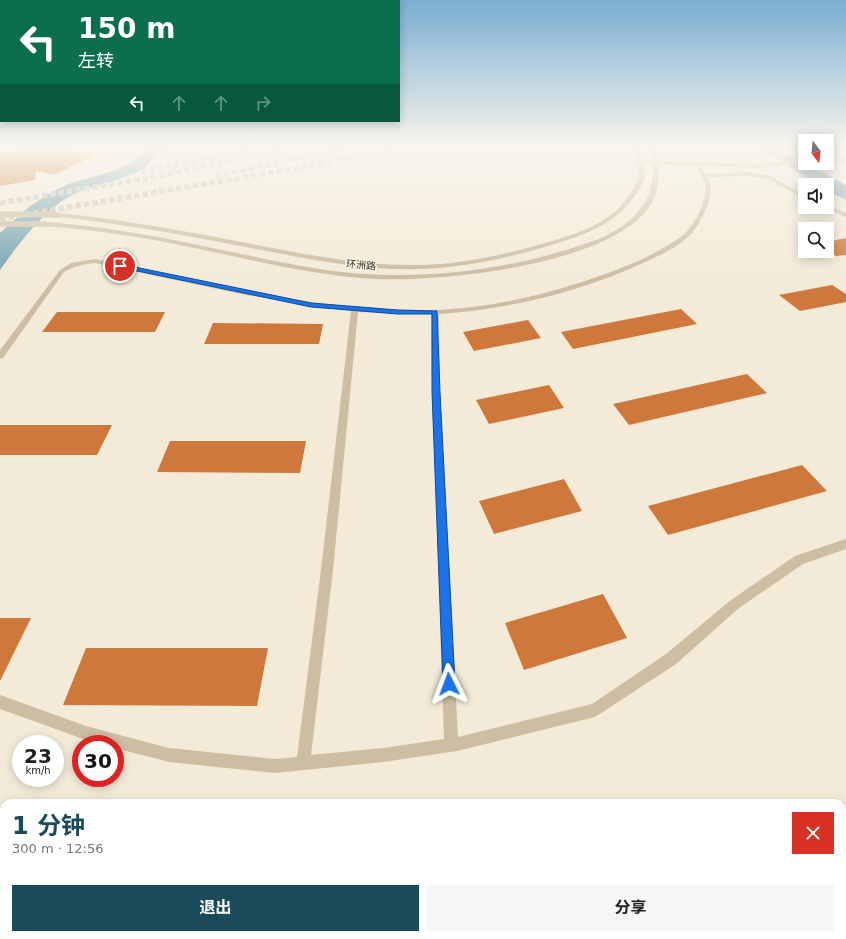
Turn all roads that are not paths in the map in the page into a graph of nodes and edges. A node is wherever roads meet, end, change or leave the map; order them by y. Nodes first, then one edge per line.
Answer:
1 (635, 191) edge
2 (652, 191) edge
3 (707, 191) edge
4 (834, 210) edge
5 (0, 214) edge
6 (846, 215) edge
7 (0, 224) edge
8 (355, 308) junction
9 (435, 312) junction
10 (0, 356) edge
11 (846, 544) edge
12 (0, 702) edge
13 (452, 745) junction
14 (303, 763) junction

1 - 5 street, 环洲路, bridge
2 - 7 street, 环洲路, bridge
3 - 9 street
4 - 6 street
8 - 9 street
8 - 10 street
8 - 14 street
9 - 13 street
11 - 13 street
12 - 14 street
13 - 14 street

